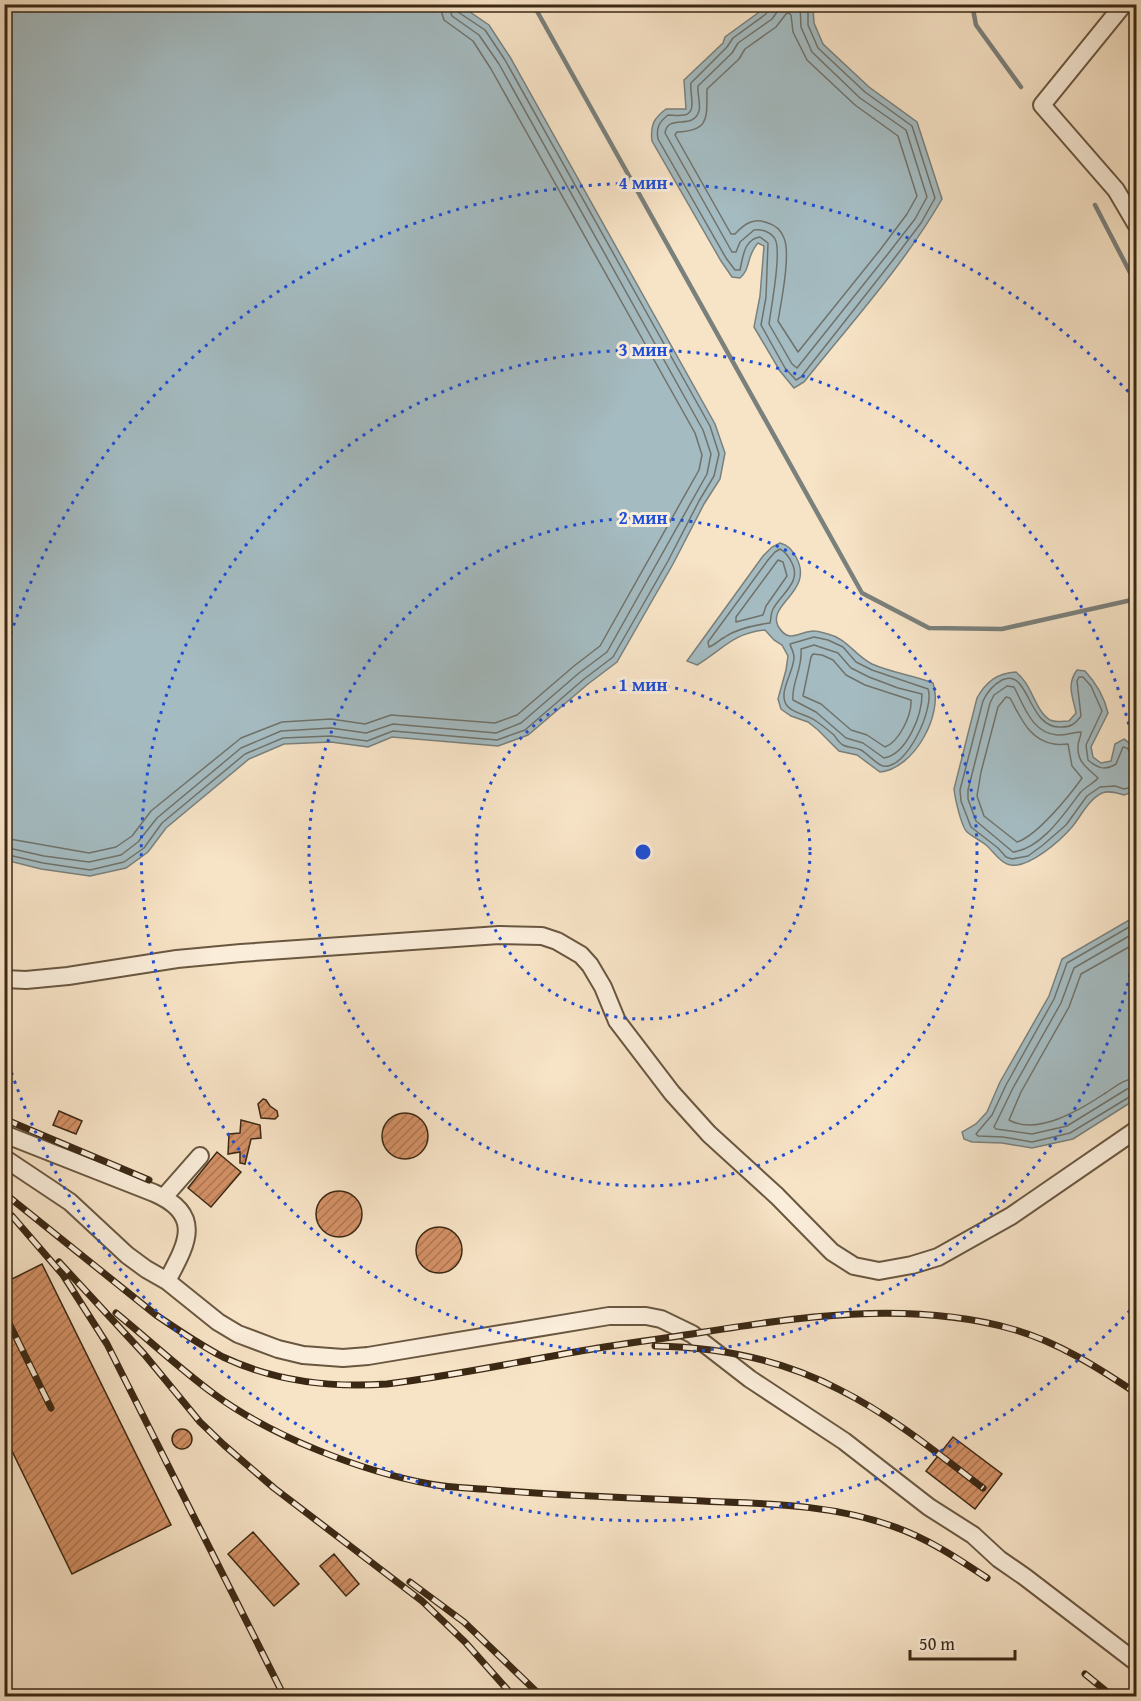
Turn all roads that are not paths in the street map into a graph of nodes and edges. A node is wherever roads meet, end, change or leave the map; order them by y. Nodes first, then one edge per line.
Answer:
1 (1124, 4) edge
2 (1137, 224) edge
3 (4, 979) edge
4 (1137, 1130) edge
5 (4, 1134) edge
6 (200, 1155) dead end
7 (4, 1158) edge
8 (164, 1197) junction
9 (167, 1281) junction
10 (1137, 1662) edge

1 - 2 lane
3 - 4 lane
5 - 8 lane
6 - 8 lane
7 - 9 lane
8 - 9 lane
9 - 10 lane

